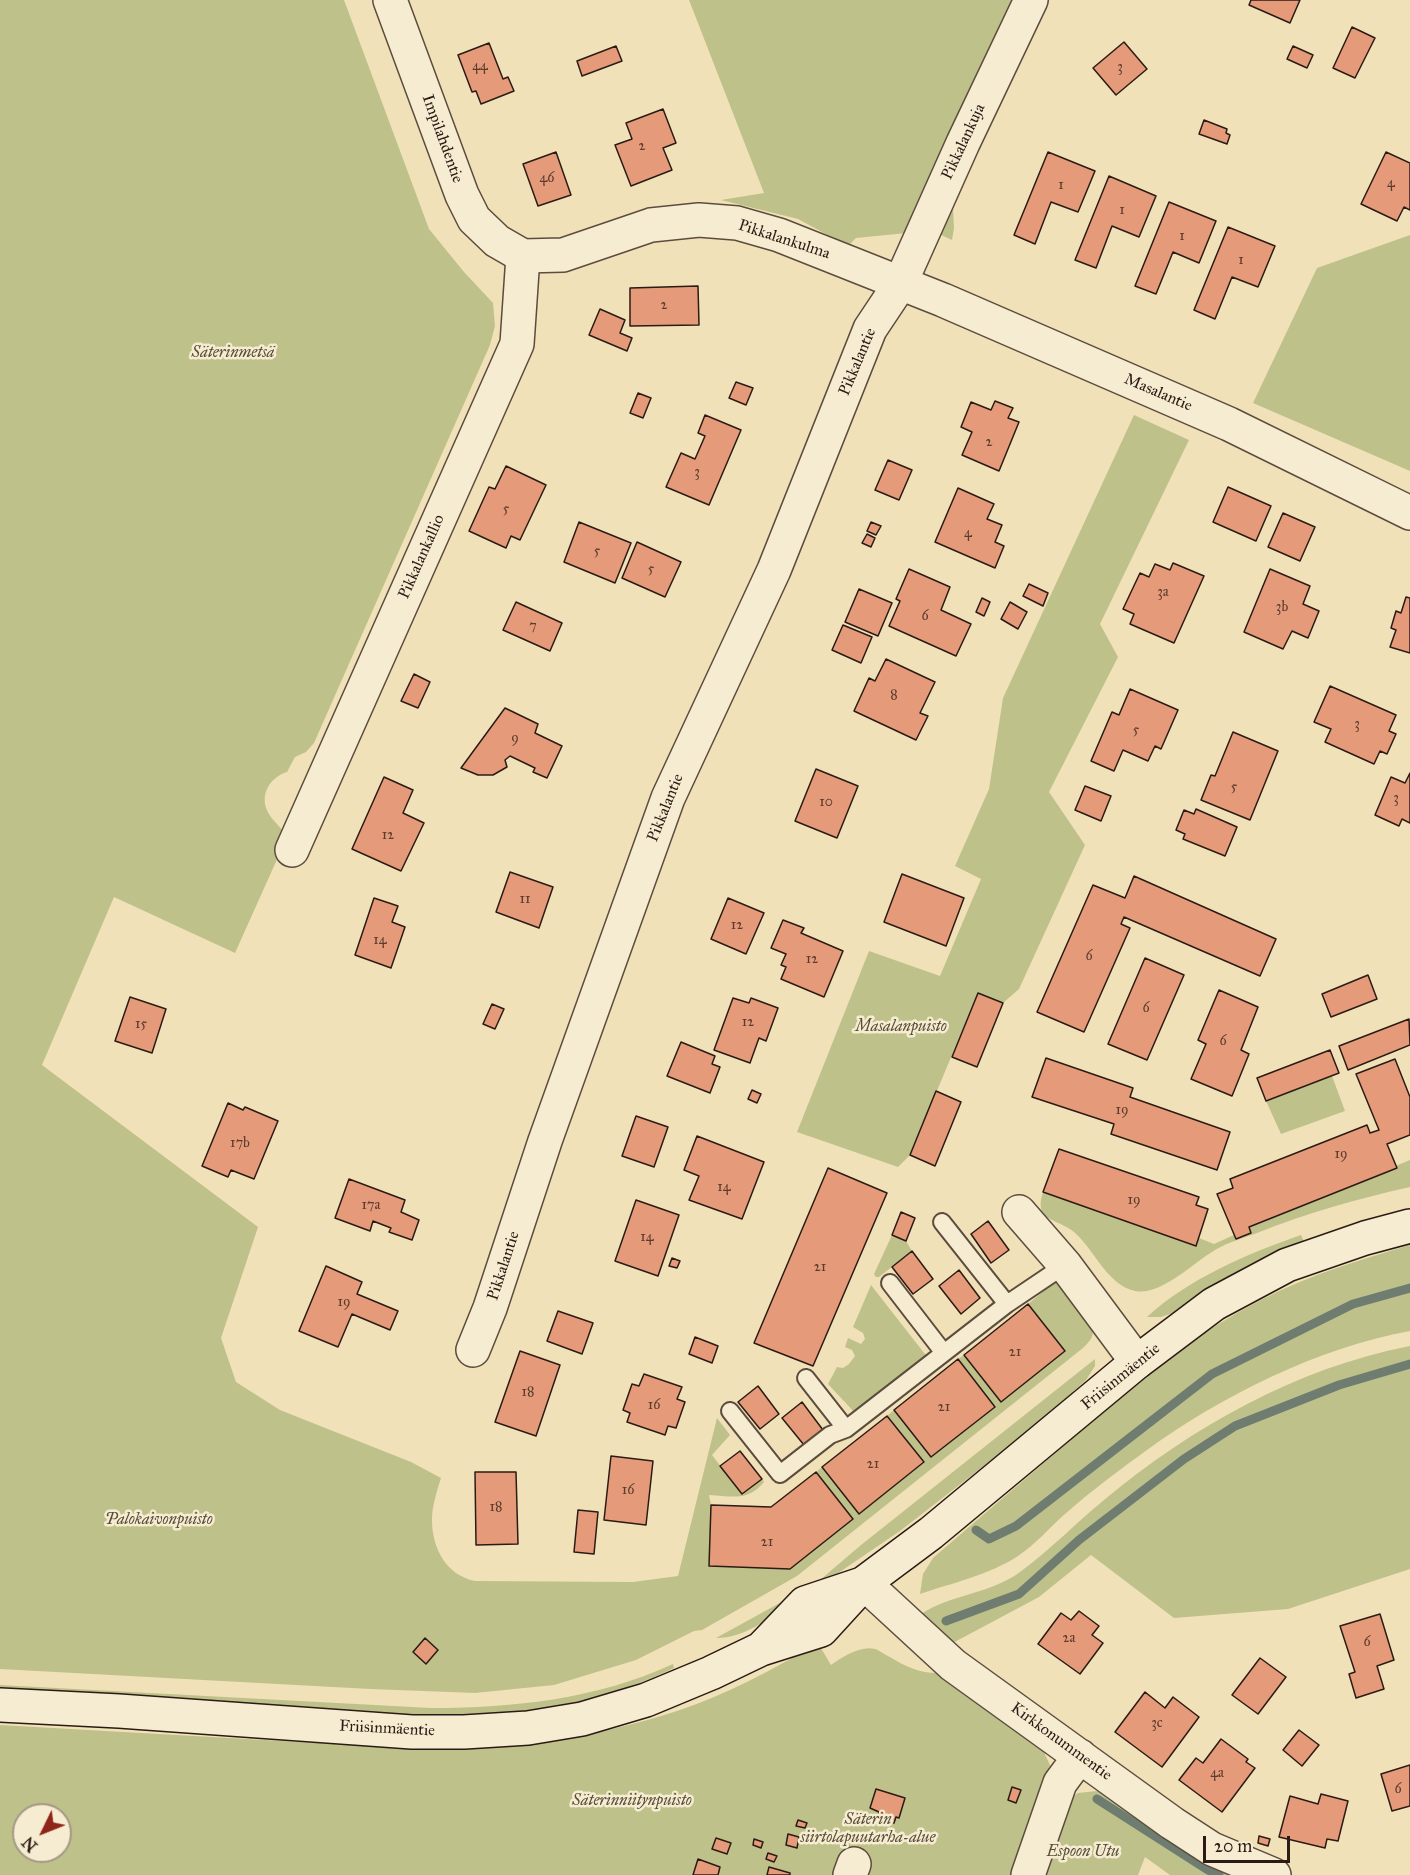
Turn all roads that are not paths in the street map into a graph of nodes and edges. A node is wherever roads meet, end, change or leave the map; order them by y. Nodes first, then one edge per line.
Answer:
1 (390, 0) edge
2 (1030, 0) edge
3 (523, 256) junction
4 (900, 284) junction
5 (1410, 513) edge
6 (292, 850) dead end
7 (1019, 1212) dead end
8 (942, 1222) dead end
9 (1410, 1226) edge
10 (1065, 1265) junction
11 (890, 1283) dead end
12 (1007, 1305) junction
13 (473, 1350) dead end
14 (944, 1353) junction
15 (1137, 1362) junction
16 (806, 1378) dead end
17 (730, 1411) dead end
18 (846, 1429) junction
19 (864, 1583) junction
20 (0, 1705) edge
21 (1080, 1756) junction
22 (1028, 1875) edge
23 (1274, 1875) edge

1 - 3 street, Impilahdentie
2 - 4 street, Pikkalankuja
3 - 4 street, Pikkalankulma
3 - 6 street, Pikkalankallio
4 - 5 street, Masalantie
4 - 13 street, Pikkalantie
7 - 10 street
8 - 12 lane
9 - 15 street, Friisinmäentie
10 - 12 lane
10 - 15 street
11 - 14 lane
12 - 14 lane
14 - 18 lane
15 - 19 street, Friisinmäentie
16 - 18 lane
17 - 18 lane
19 - 20 street, Friisinmäentie
19 - 21 street, Kirkkonummentie
21 - 22 street
21 - 23 street, Kirkkonummentie

